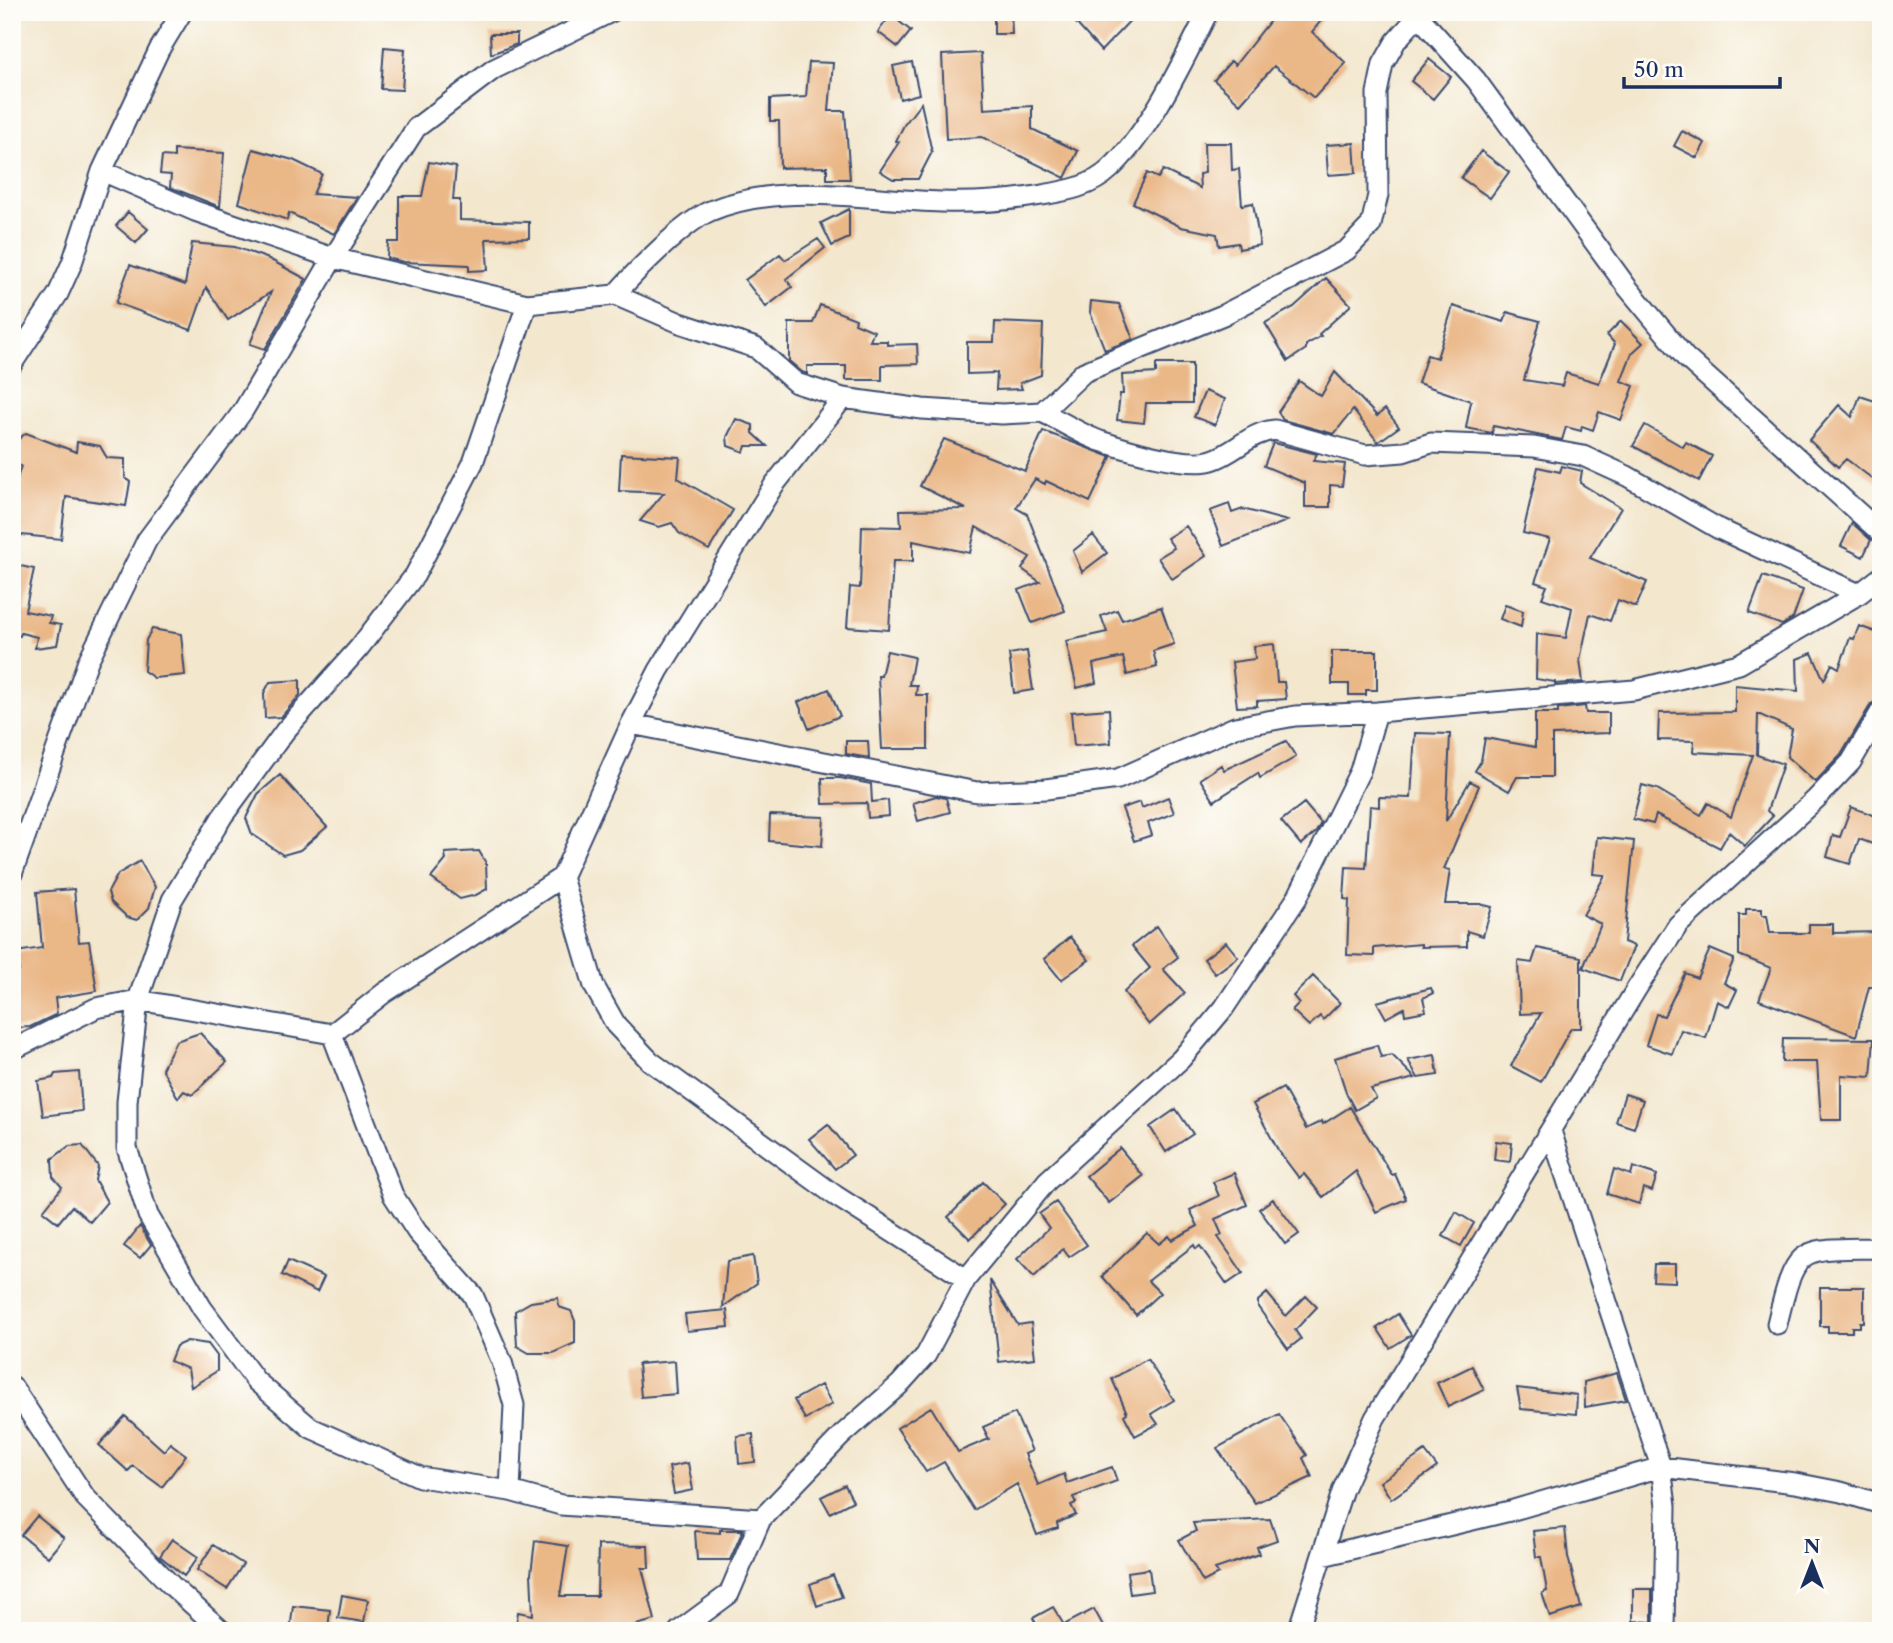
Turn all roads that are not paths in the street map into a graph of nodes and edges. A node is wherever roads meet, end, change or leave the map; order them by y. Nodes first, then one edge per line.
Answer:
1 (182, 12) edge
2 (611, 12) edge
3 (1208, 12) edge
4 (1417, 14) edge
5 (102, 171) junction
6 (333, 258) junction
7 (615, 295) junction
8 (527, 304) junction
9 (12, 364) edge
10 (843, 398) junction
11 (1042, 412) junction
12 (1881, 533) edge
13 (1881, 577) edge
14 (1859, 594) junction
15 (1881, 711) edge
16 (1377, 712) junction
17 (631, 724) junction
18 (12, 874) edge
19 (562, 877) junction
20 (138, 1000) junction
21 (332, 1034) junction
22 (12, 1050) edge
23 (1551, 1131) junction
24 (1881, 1248) edge
25 (966, 1279) junction
26 (1777, 1324) dead end
27 (12, 1386) edge
28 (1661, 1467) junction
29 (510, 1491) junction
30 (1881, 1504) edge
31 (761, 1519) junction
32 (1322, 1556) junction
33 (222, 1631) edge
34 (679, 1631) edge
35 (1298, 1631) edge
36 (1664, 1631) edge

1 - 5 street
2 - 6 street
3 - 7 street
4 - 11 street
4 - 12 street
5 - 6 street
5 - 9 street
6 - 8 street
6 - 18 street
7 - 8 street
7 - 10 street
8 - 20 street
10 - 11 street
10 - 17 street
11 - 14 street
13 - 14 street
14 - 16 street
15 - 23 street
16 - 17 street
16 - 25 street
17 - 19 street
19 - 21 street
19 - 25 street
20 - 21 street
20 - 22 street
20 - 29 street
21 - 29 street
23 - 28 street
23 - 32 street
24 - 26 street
25 - 31 street
27 - 33 street
28 - 30 street
28 - 32 street
28 - 36 street
29 - 31 street
31 - 34 street
32 - 35 street

